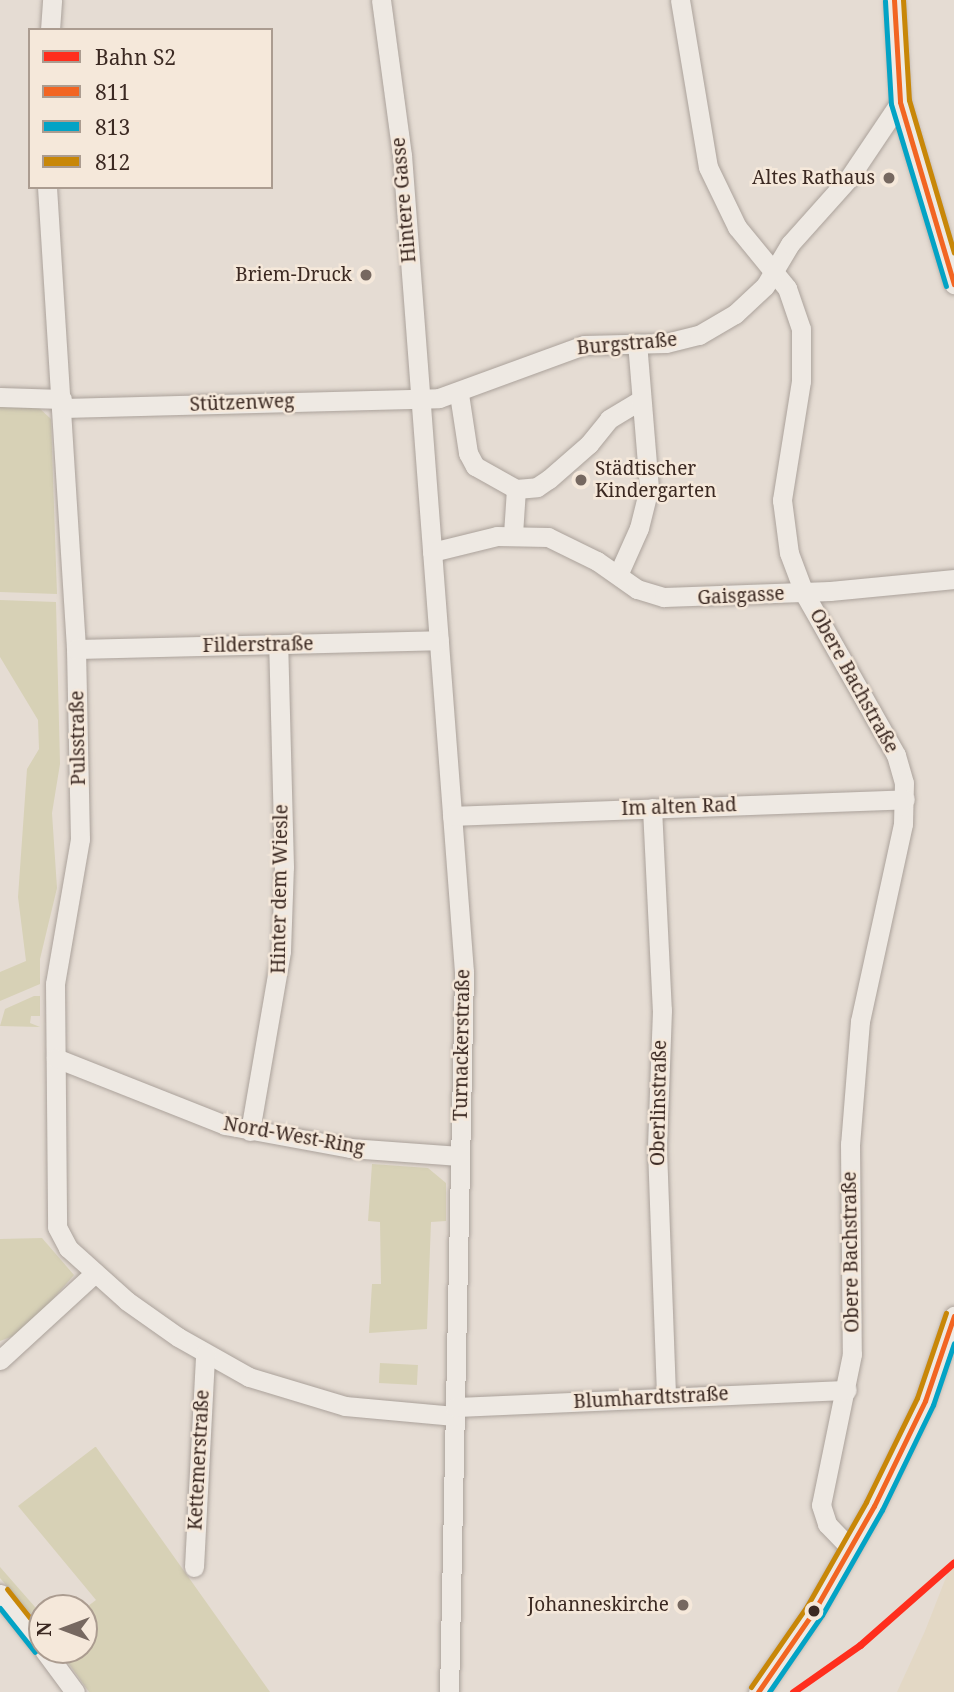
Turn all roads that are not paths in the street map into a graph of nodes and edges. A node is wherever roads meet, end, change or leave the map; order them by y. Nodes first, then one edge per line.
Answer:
1 (52, 0) edge
2 (381, 0) edge
3 (680, 0) edge
4 (894, 0) edge
5 (50, 28) edge
6 (900, 102) junction
7 (47, 189) edge
8 (777, 270) junction
9 (954, 284) edge
10 (637, 344) junction
11 (459, 394) junction
12 (0, 397) edge
13 (421, 400) junction
14 (641, 400) junction
15 (62, 404) junction
16 (516, 489) junction
17 (513, 534) junction
18 (432, 552) junction
19 (618, 575) junction
20 (954, 579) edge
21 (804, 593) junction
22 (439, 640) junction
23 (278, 645) junction
24 (76, 649) junction
25 (905, 799) junction
26 (652, 808) junction
27 (452, 816) junction
28 (56, 1058) junction
29 (250, 1131) junction
30 (460, 1156) junction
31 (95, 1273) junction
32 (954, 1316) edge
33 (205, 1353) junction
34 (0, 1360) edge
35 (847, 1390) junction
36 (666, 1397) junction
37 (455, 1412) junction
38 (850, 1548) junction
39 (194, 1567) dead end
40 (0, 1594) edge
41 (28, 1630) edge
42 (54, 1664) edge
43 (75, 1692) edge
44 (449, 1692) edge
45 (758, 1692) edge

1 - 5 street
2 - 13 street, Hintere Gasse
3 - 8 street, Obere Bachstraße
4 - 6 street
6 - 8 street, Burgstraße
6 - 9 street
7 - 15 street, Pulsstraße
8 - 10 street, Burgstraße
8 - 21 street, Obere Bachstraße
10 - 11 street, Burgstraße
10 - 14 street
11 - 13 street, Burgstraße
11 - 16 street
12 - 15 street, Stützenweg
13 - 15 street, Stützenweg
13 - 18 street, Turnackerstraße
14 - 16 street
14 - 19 street
15 - 24 street, Pulsstraße
16 - 17 street
17 - 18 street
17 - 19 street, Gaisgasse
18 - 22 street, Turnackerstraße
19 - 21 street, Gaisgasse
20 - 21 street, Gaisgasse
21 - 25 street, Obere Bachstraße
22 - 23 street, Filderstraße
22 - 27 street, Turnackerstraße
23 - 24 street, Filderstraße
23 - 29 street, Hinter dem Wiesle
24 - 28 street, Pulsstraße
25 - 26 street, Im alten Rad
25 - 35 street, Obere Bachstraße
26 - 27 street, Im alten Rad
26 - 36 street, Oberlinstraße
27 - 30 street, Turnackerstraße
28 - 29 street, Nord-West-Ring
28 - 31 street, Pulsstraße
29 - 30 street, Nord-West-Ring
30 - 37 street, Turnackerstraße
31 - 33 street, Kettemerstraße
31 - 34 street
32 - 38 street
33 - 37 street, Kettemerstraße
33 - 39 street, Kettemerstraße
35 - 36 street, Blumhardtstraße
35 - 38 street, Obere Bachstraße
36 - 37 street, Blumhardtstraße
37 - 44 street, Turnackerstraße
38 - 45 street
40 - 41 street
42 - 43 street

